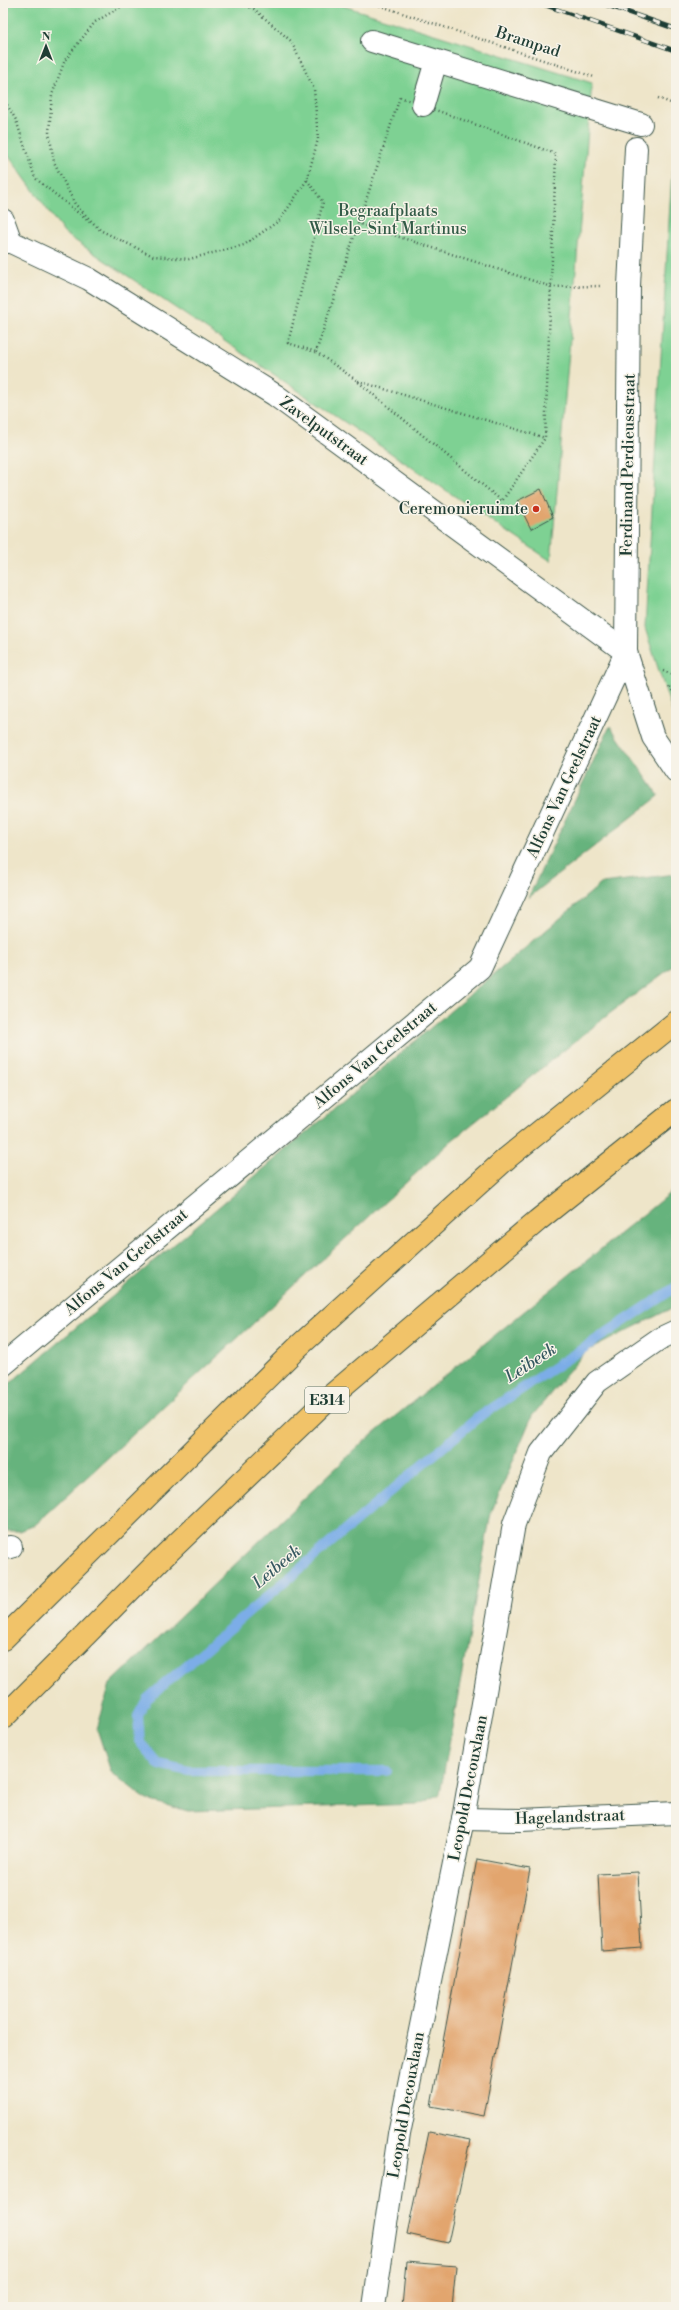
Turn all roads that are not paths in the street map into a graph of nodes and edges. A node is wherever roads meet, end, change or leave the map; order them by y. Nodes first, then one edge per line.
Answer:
1 (372, 41) dead end
2 (436, 60) junction
3 (423, 105) road end
4 (641, 124) dead end
5 (636, 148) dead end
6 (3, 220) edge
7 (7, 242) edge
8 (626, 652) junction
9 (676, 770) edge
10 (668, 1028) edge
11 (676, 1110) edge
12 (676, 1331) edge
13 (3, 1365) edge
14 (3, 1639) edge
15 (3, 1718) edge
16 (676, 1813) edge
17 (463, 1819) junction
18 (374, 2307) edge

1 - 2 street
2 - 3 street
2 - 4 street
5 - 8 street, Ferdinand Perdieusstraat
6 - 7 street
7 - 8 street, Zavelputstraat
8 - 9 street, Ferdinand Perdieusstraat
8 - 13 street, Alfons Van Geelstraat
10 - 14 highway
11 - 15 highway, E314
12 - 17 street, Leopold Decouxlaan
16 - 17 street, Hagelandstraat
17 - 18 street, Leopold Decouxlaan

